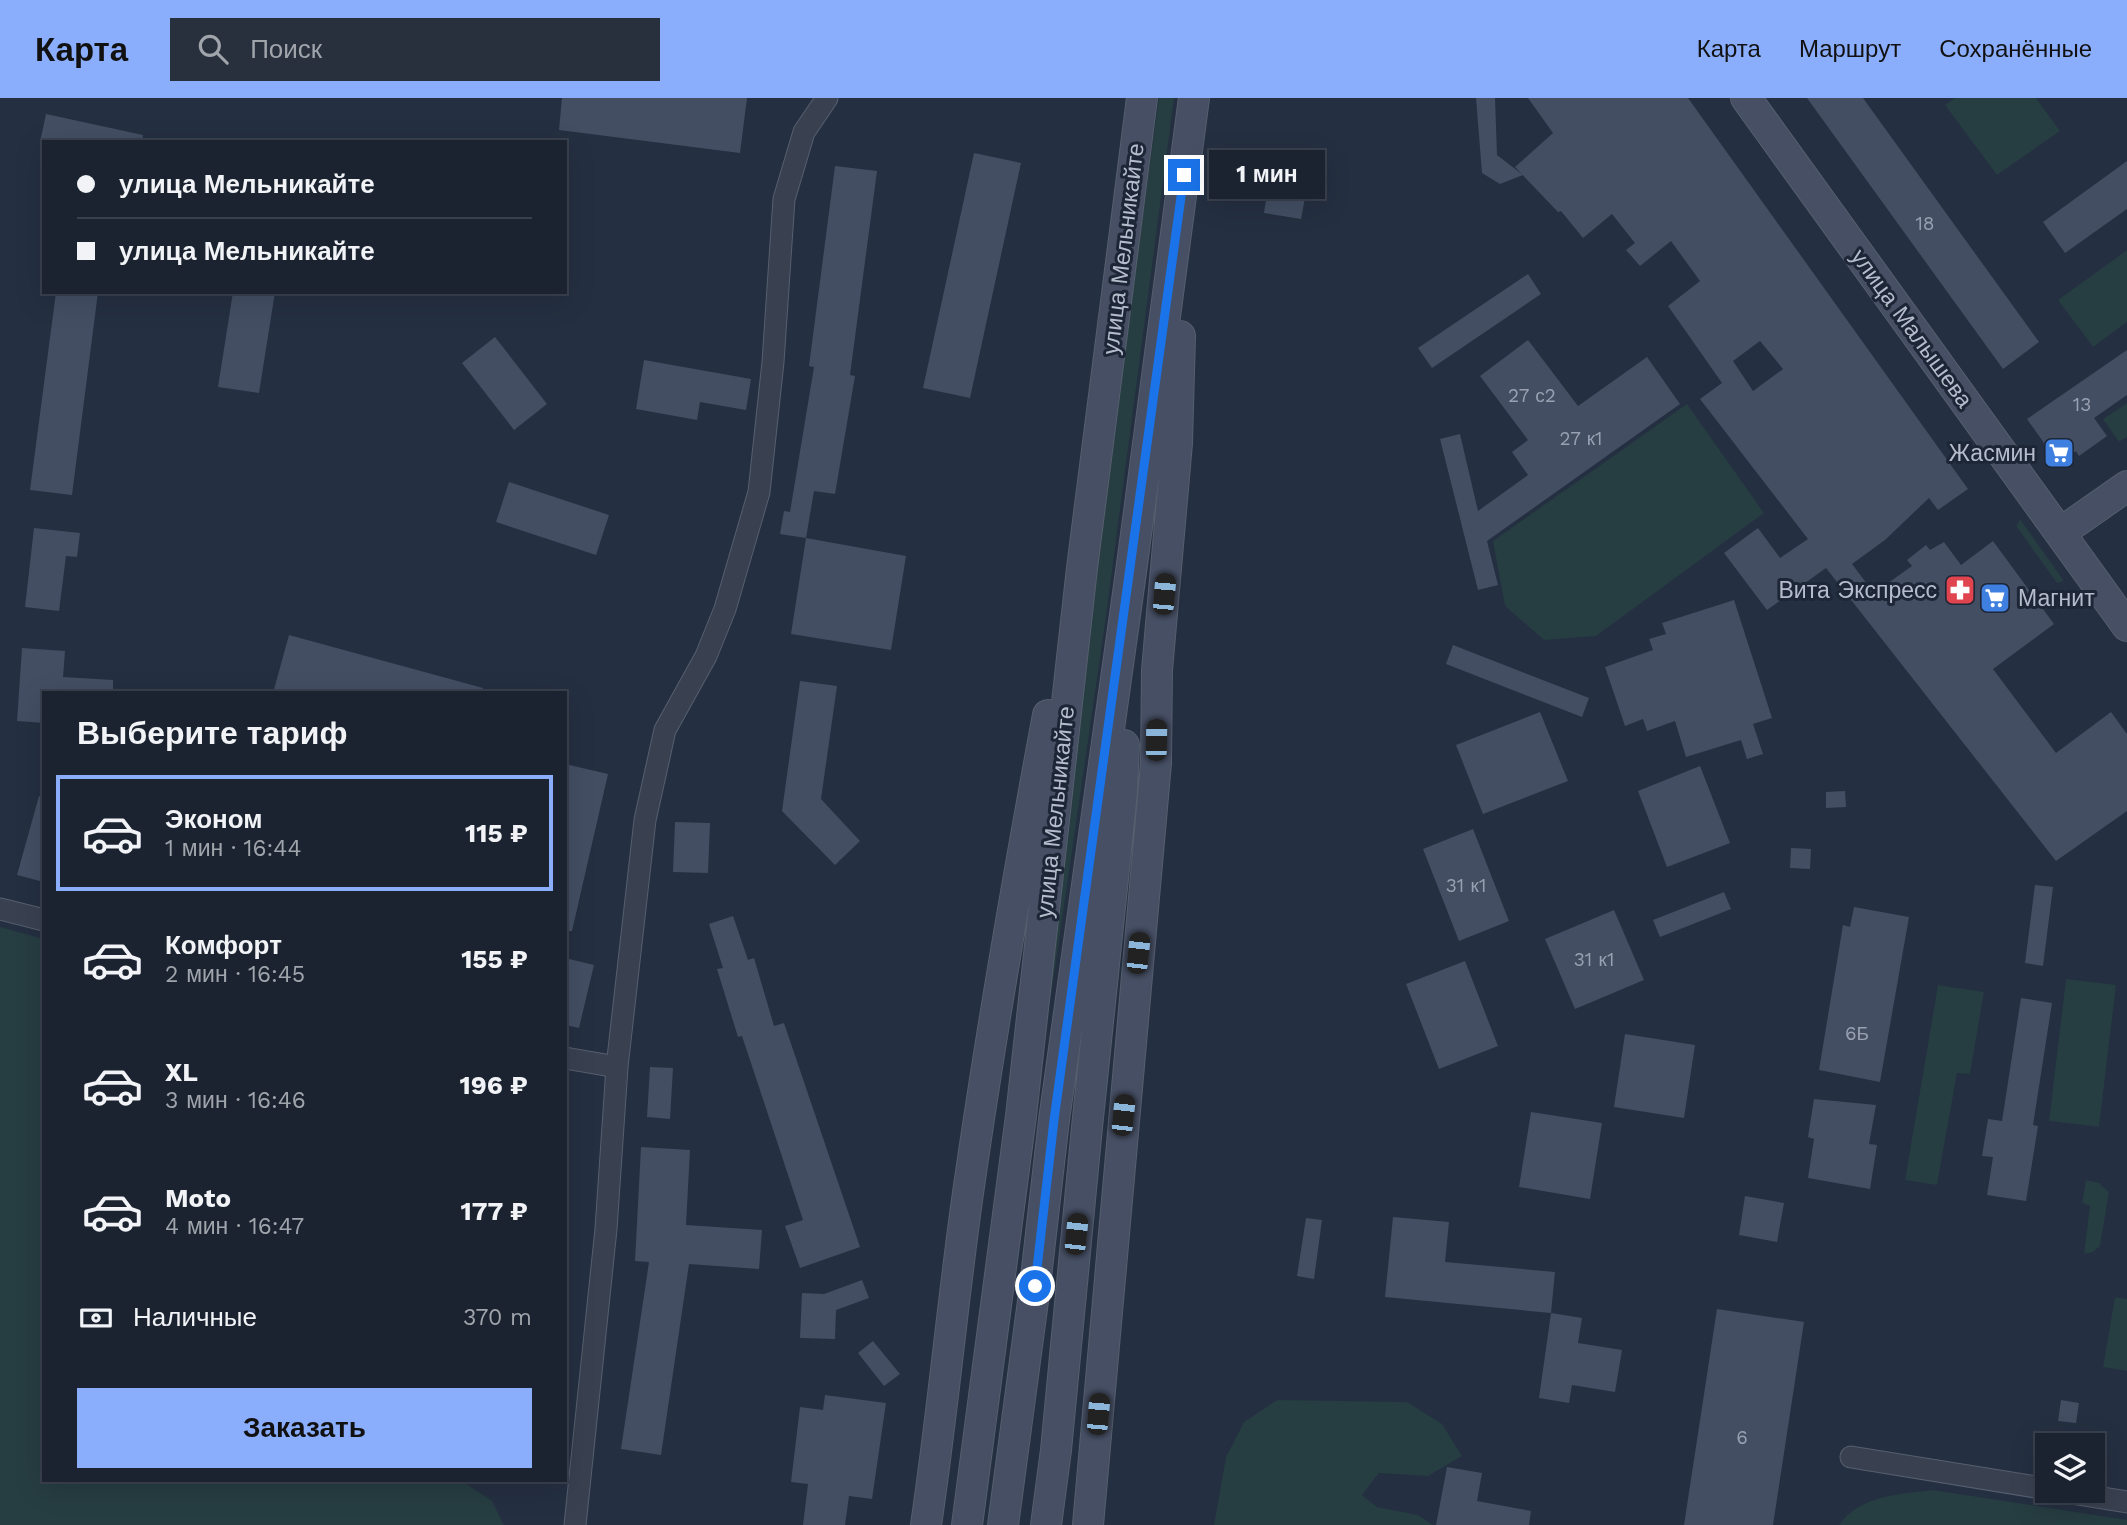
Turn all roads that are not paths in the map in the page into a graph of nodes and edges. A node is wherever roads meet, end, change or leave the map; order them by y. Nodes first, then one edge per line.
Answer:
1 (827, 98) edge
2 (1142, 98) edge
3 (1195, 98) edge
4 (1746, 98) edge
5 (1178, 226) junction
6 (2127, 486) edge
7 (2060, 533) junction
8 (1082, 568) junction
9 (1131, 572) junction
10 (2127, 626) edge
11 (0, 909) edge
12 (42, 920) edge
13 (567, 1058) edge
14 (617, 1067) junction
15 (1851, 1457) dead end
16 (2035, 1487) edge
17 (2105, 1498) edge
18 (2127, 1502) edge
19 (575, 1525) edge
20 (926, 1525) edge
21 (967, 1525) edge
22 (1003, 1525) edge
23 (1046, 1525) edge
24 (1088, 1525) edge

1 - 14 street
2 - 8 main road, улица Мельникайте
3 - 5 main road, улица Мельникайте
4 - 7 main road, улица Малышева
5 - 9 main road, улица Мельникайте
5 - 24 main road
6 - 7 main road
7 - 10 main road, улица Малышева
8 - 20 main road
8 - 21 main road, улица Мельникайте
9 - 22 main road, улица Мельникайте
9 - 23 main road
11 - 12 street
13 - 14 street
14 - 19 street
15 - 16 street
17 - 18 street

